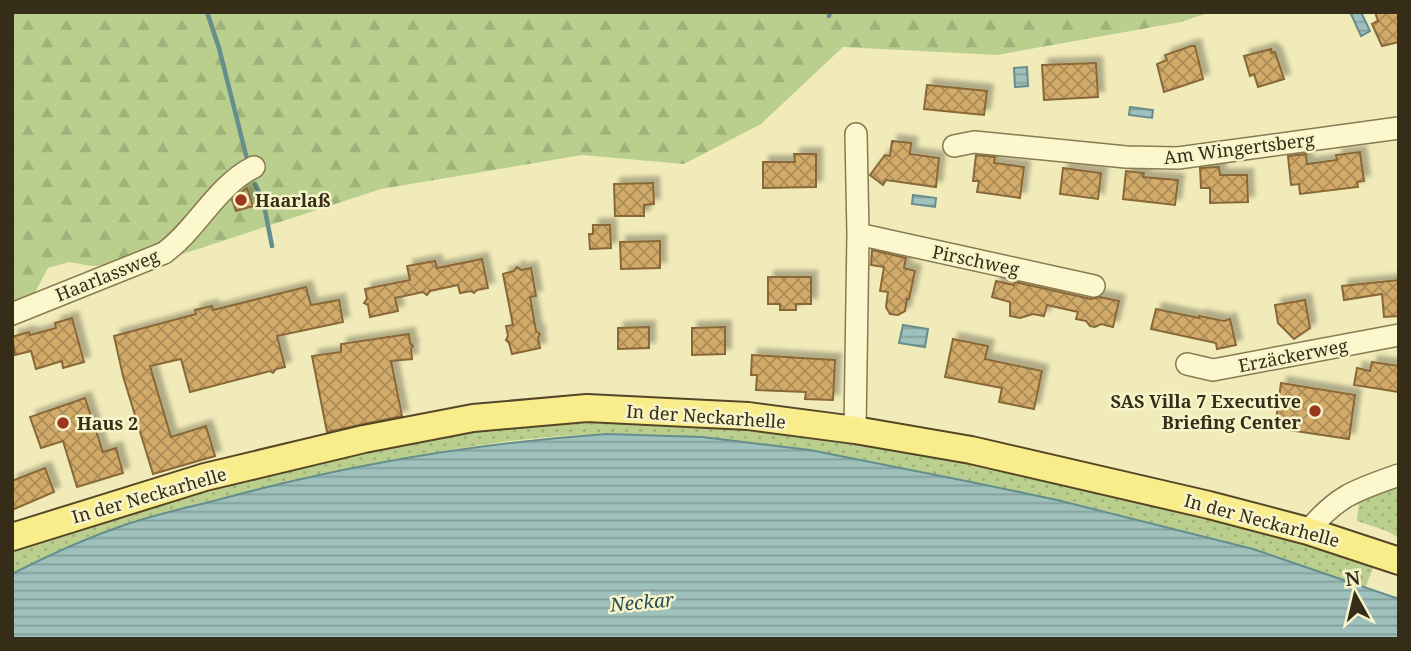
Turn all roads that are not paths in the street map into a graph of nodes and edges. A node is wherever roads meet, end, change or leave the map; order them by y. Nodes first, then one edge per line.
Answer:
1 (1399, 128) edge
2 (856, 134) dead end
3 (954, 146) dead end
4 (254, 167) dead end
5 (858, 234) junction
6 (1094, 286) dead end
7 (12, 314) edge
8 (1399, 335) edge
9 (1187, 364) dead end
10 (855, 430) junction
11 (1399, 475) edge
12 (1308, 531) junction
13 (12, 537) edge
14 (1399, 561) edge

1 - 3 street, Am Wingertsberg
2 - 5 street
4 - 7 street, Haarlassweg
5 - 6 street, Pirschweg
5 - 10 street
8 - 9 street, Erzäckerweg
10 - 12 main road, In der Neckarhelle
10 - 13 main road, In der Neckarhelle
11 - 12 street
12 - 14 main road, In der Neckarhelle

